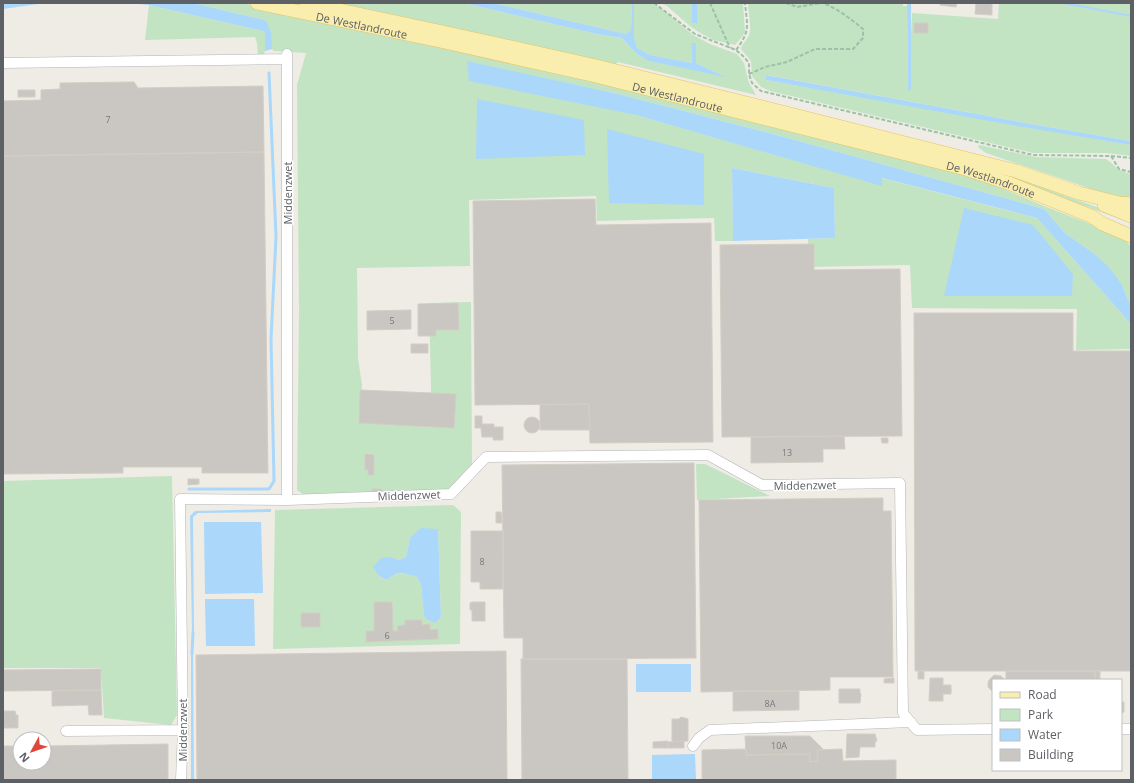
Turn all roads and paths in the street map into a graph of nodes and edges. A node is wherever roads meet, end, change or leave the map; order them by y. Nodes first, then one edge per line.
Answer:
1 (257, 3) edge
2 (306, 3) edge
3 (654, 3) edge
4 (710, 3) edge
5 (745, 3) edge
6 (786, 3) edge
7 (822, 3) edge
8 (730, 48) junction
9 (736, 50) junction
10 (3, 63) edge
11 (750, 74) junction
12 (1111, 156) junction
13 (1131, 158) edge
14 (1131, 172) edge
15 (1079, 193) junction
16 (1131, 204) edge
17 (1090, 216) junction
18 (1131, 216) edge
19 (1131, 228) edge
20 (1131, 236) edge
21 (286, 500) junction
22 (911, 722) junction
23 (992, 729) edge
24 (183, 730) junction
25 (66, 731) dead end
26 (693, 746) dead end
27 (182, 780) edge

1 - 17 main road, De Westlandroute
2 - 15 main road, De Westlandroute
3 - 8 path
4 - 8 path
5 - 9 path
6 - 7 path
7 - 11 path
8 - 9 path
9 - 11 path
10 - 21 street, Middenzwet
11 - 12 path
12 - 13 path
12 - 14 path
15 - 16 main road, De Westlandroute
15 - 18 main road, De Westlandroute
17 - 19 main road, De Westlandroute
17 - 20 main road, De Westlandroute
21 - 22 street, Middenzwet
21 - 24 street, Middenzwet
22 - 23 street
22 - 26 street
24 - 25 street
24 - 27 street, Middenzwet

